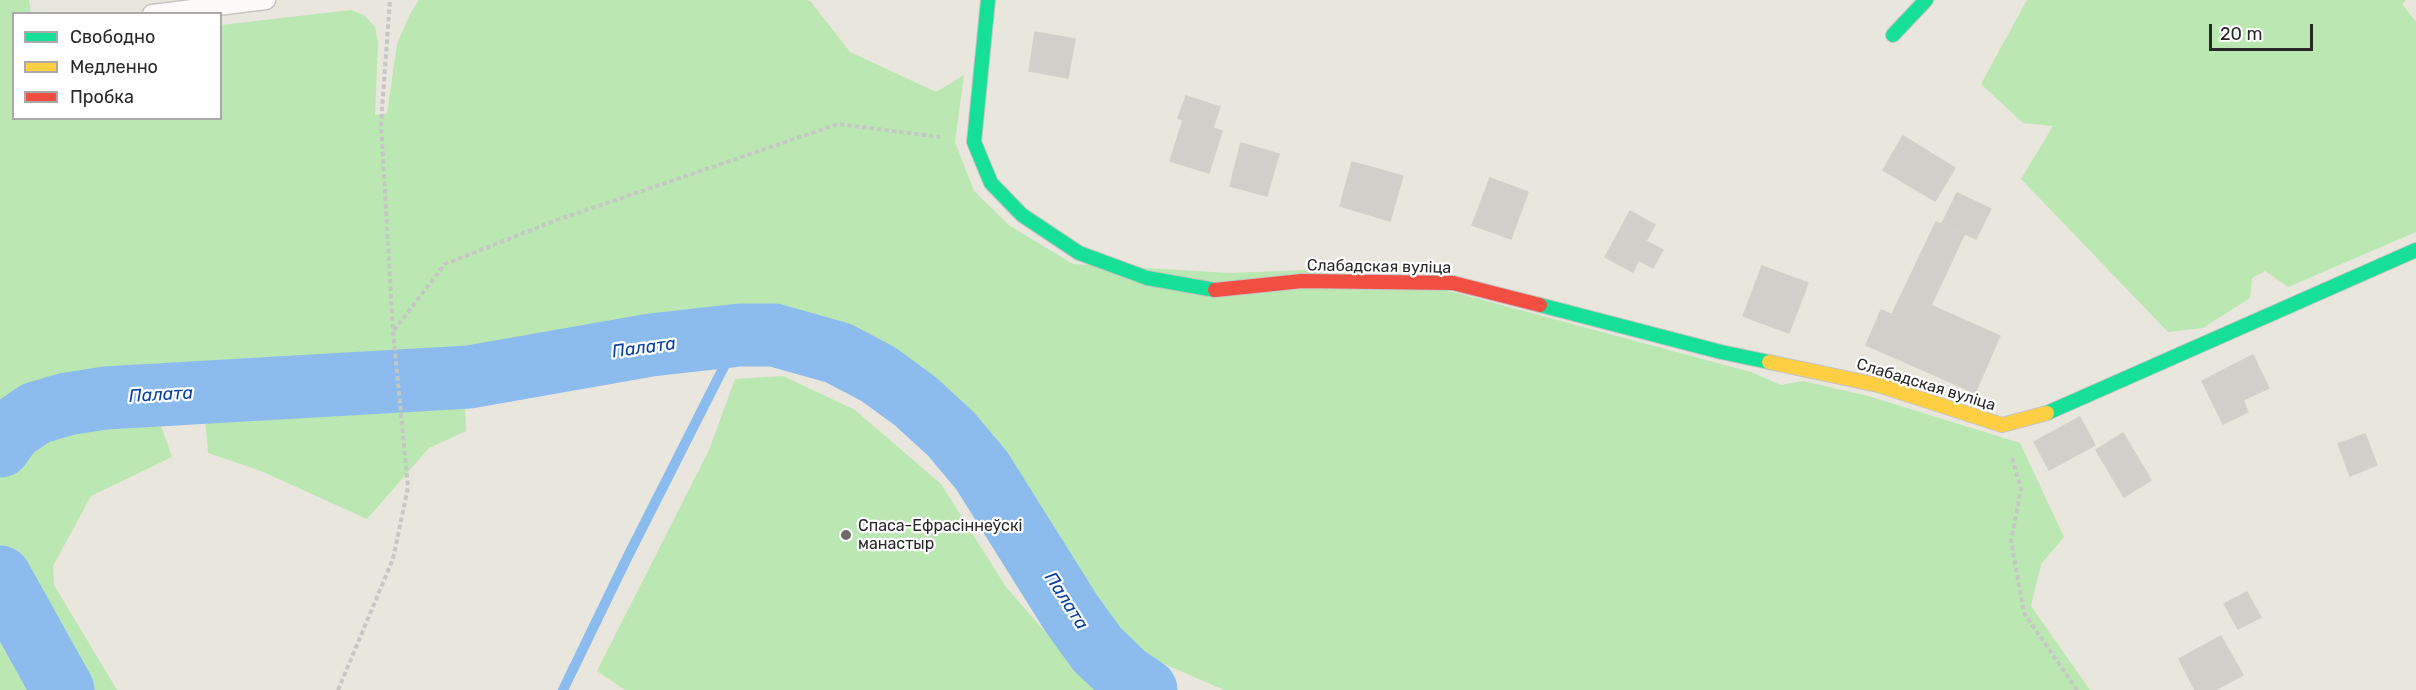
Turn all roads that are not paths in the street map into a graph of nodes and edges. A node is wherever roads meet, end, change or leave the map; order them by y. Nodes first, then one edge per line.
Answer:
1 (266, 0) edge
2 (988, 0) edge
3 (1926, 0) edge
4 (168, 12) edge
5 (1893, 34) dead end
6 (2416, 250) edge

1 - 4 lane
2 - 6 street, Слабадская вуліца
3 - 5 street

